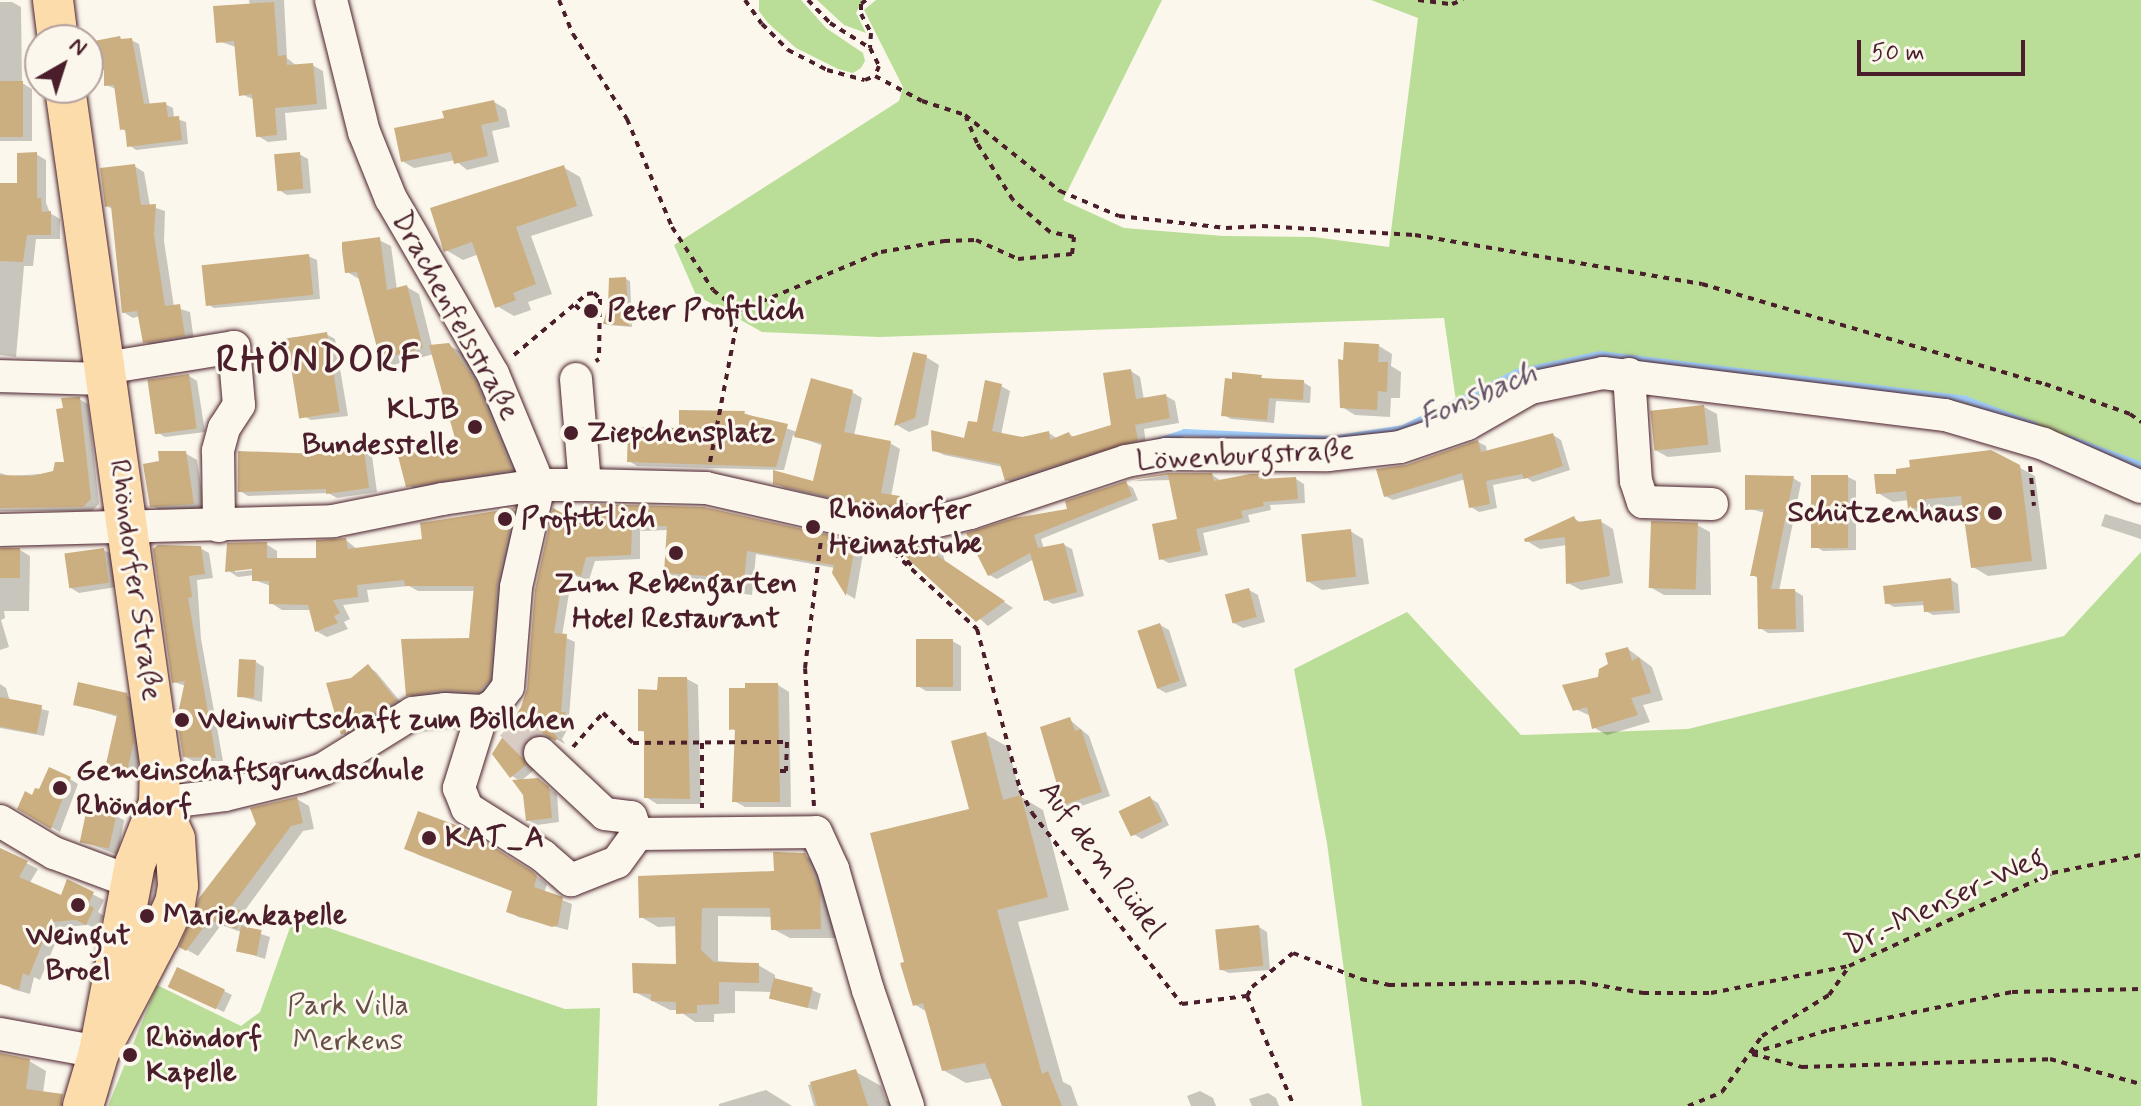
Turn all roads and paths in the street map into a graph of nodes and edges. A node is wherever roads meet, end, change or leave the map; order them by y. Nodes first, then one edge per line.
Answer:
1 (53, 0) edge
2 (331, 0) edge
3 (559, 0) edge
4 (745, 0) edge
5 (808, 0) edge
6 (866, 0) edge
7 (1418, 0) edge
8 (1463, 0) edge
9 (1426, 1) edge
10 (56, 24) edge
11 (870, 48) junction
12 (875, 76) junction
13 (67, 104) edge
14 (965, 115) junction
15 (575, 305) junction
16 (739, 311) junction
17 (600, 319) junction
18 (600, 347) dead end
19 (515, 352) dead end
20 (106, 374) junction
21 (1629, 374) junction
22 (0, 376) edge
23 (576, 379) dead end
24 (2141, 422) edge
25 (539, 485) junction
26 (585, 485) junction
27 (2141, 487) edge
28 (706, 488) junction
29 (1712, 504) dead end
30 (868, 524) junction
31 (219, 526) junction
32 (128, 529) junction
33 (0, 530) edge
34 (820, 545) dead end
35 (496, 713) junction
36 (702, 743) junction
37 (547, 760) joint
38 (780, 771) dead end
39 (159, 803) junction
40 (0, 821) edge
41 (816, 832) junction
42 (637, 834) junction
43 (702, 835) junction
44 (2141, 855) edge
45 (176, 867) junction
46 (134, 873) junction
47 (1849, 966) junction
48 (2141, 989) edge
49 (1247, 996) junction
50 (0, 1034) edge
51 (99, 1052) junction
52 (1750, 1054) junction
53 (2141, 1084) edge
54 (83, 1106) edge
55 (908, 1106) edge
56 (1294, 1106) edge
57 (1688, 1106) edge

1 - 10 main road
2 - 25 street, Drachenfelsstraße
3 - 16 path
4 - 12 path
5 - 11 path
6 - 11 path
7 - 9 path
8 - 9 path
11 - 12 path
12 - 14 path
13 - 20 main road, Rhöndorfer Straße
14 - 16 path
14 - 24 path
15 - 17 path
15 - 17 path
15 - 19 path
16 - 28 path
17 - 18 path
20 - 22 street
20 - 31 street
20 - 32 main road, Rhöndorfer Straße
21 - 27 street, Löwenburgstraße
21 - 29 street
21 - 30 street, Löwenburgstraße
23 - 26 street
25 - 26 street, Löwenburgstraße
25 - 31 street, Löwenburgstraße
25 - 35 street
26 - 28 street, Löwenburgstraße
28 - 30 street, Löwenburgstraße
30 - 49 path, Auf dem Rüdel
31 - 32 street, Löwenburgstraße
32 - 33 street, Löwenburgstraße
32 - 39 main road, Rhöndorfer Straße
34 - 41 path
35 - 39 street
35 - 42 street
36 - 37 path
36 - 38 path
36 - 43 path
37 - 42 street
39 - 45 main road, Rhöndorfer Straße
39 - 46 main road, Rhöndorfer Straße
40 - 46 street
41 - 43 street
41 - 55 street
42 - 43 street
44 - 47 path, Dr.-Menser-Weg
45 - 46 main road
45 - 51 main road, Rhöndorfer Straße
46 - 51 main road, Rhöndorfer Straße
47 - 49 path
47 - 52 path, Dr.-Menser-Weg
48 - 52 path
49 - 56 path
50 - 51 street
51 - 54 main road, Rhöndorfer Straße
52 - 53 path
52 - 57 path, Dr.-Menser-Weg

